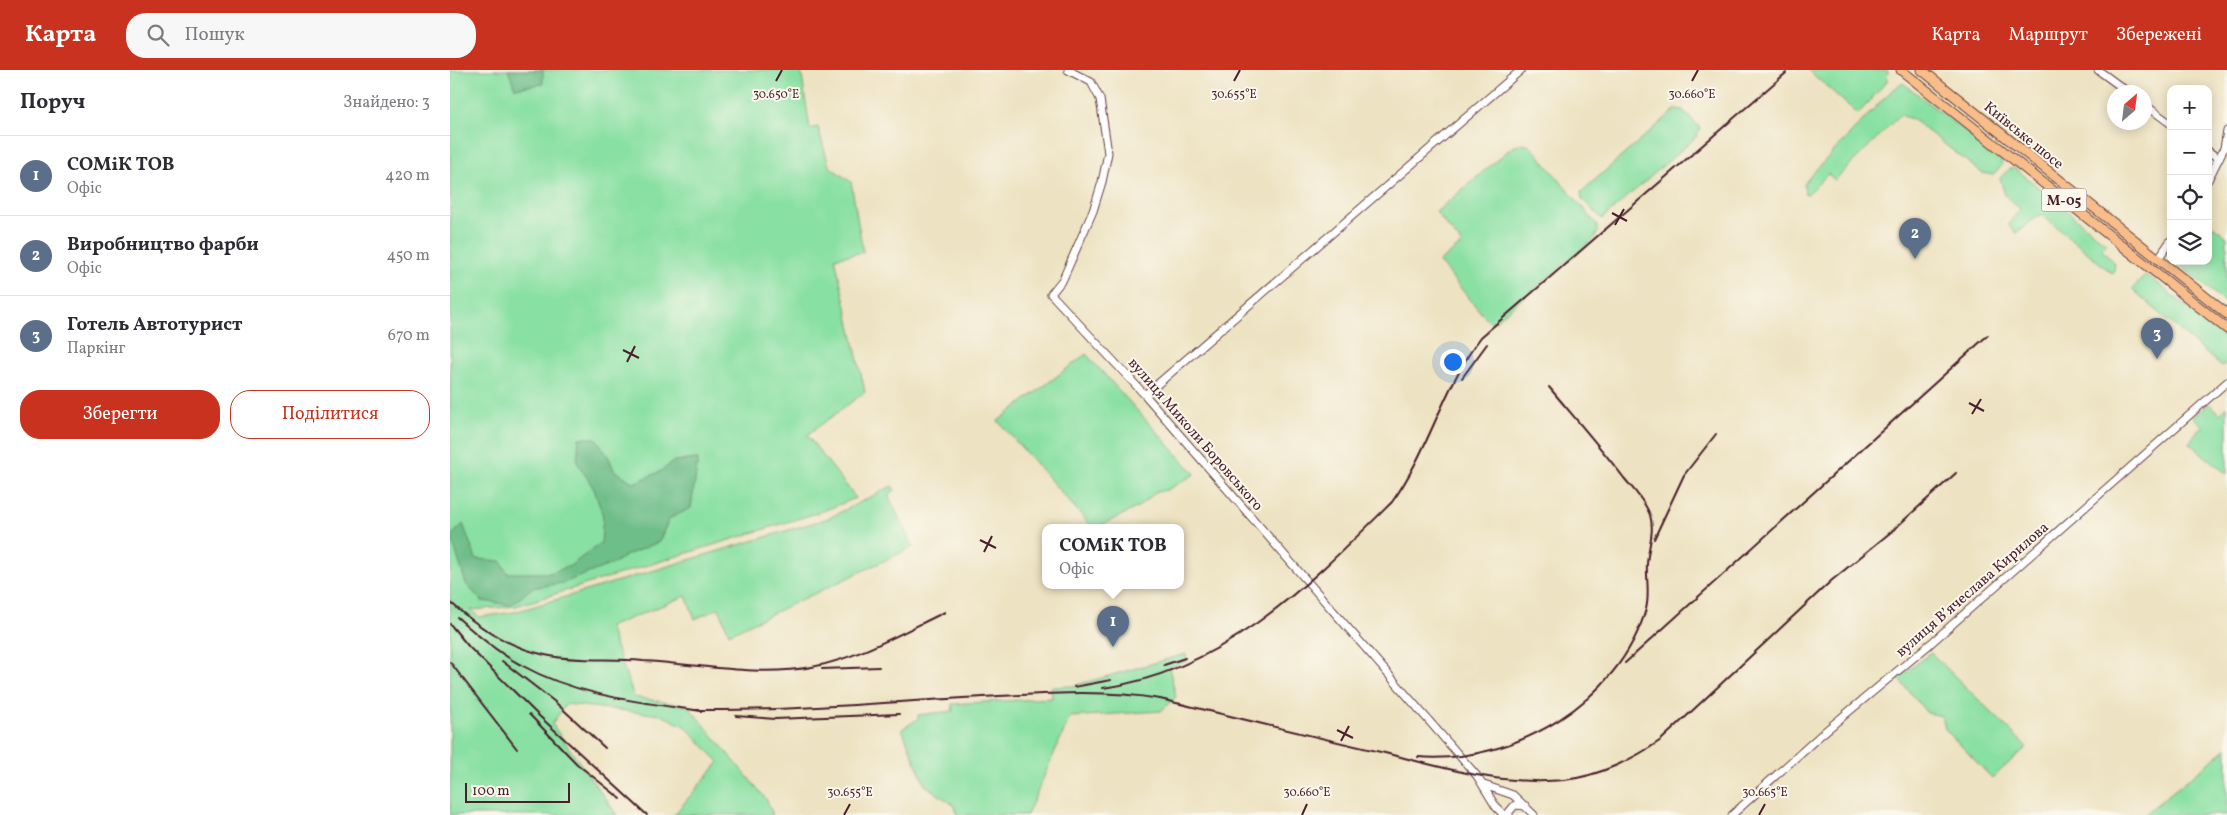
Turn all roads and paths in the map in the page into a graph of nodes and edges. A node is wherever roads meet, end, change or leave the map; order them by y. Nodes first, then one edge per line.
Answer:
1 (1068, 70) edge
2 (1521, 70) edge
3 (1900, 70) edge
4 (1922, 70) edge
5 (2098, 70) edge
6 (2118, 85) edge
7 (2152, 110) edge
8 (2167, 121) edge
9 (2227, 131) edge
10 (2225, 149) edge
11 (2212, 155) edge
12 (2219, 160) junction
13 (2211, 175) edge
14 (2167, 246) edge
15 (2158, 259) junction
16 (2227, 314) edge
17 (2227, 329) edge
18 (2227, 382) edge
19 (1145, 395) junction
20 (1484, 785) junction
21 (1526, 806) junction
22 (1504, 815) edge
23 (1509, 815) edge
24 (1534, 815) edge
25 (1732, 815) edge

1 - 19 street, вулиця Миколи Боровського
2 - 19 street
3 - 17 main road, М-05
4 - 15 main road, Київське шосе / М-05
5 - 6 street
7 - 8 street
9 - 10 street
10 - 12 street
11 - 12 street
12 - 13 street
14 - 15 street
15 - 16 main road, Київське шосе / М-05
18 - 25 street, вулиця Вʼячеслава Кирилова
19 - 20 street, вулиця Миколи Боровського
20 - 21 street, вулиця Миколи Боровського
20 - 22 street, вулиця Миколи Боровського
21 - 23 street
21 - 24 street, вулиця Миколи Боровського

